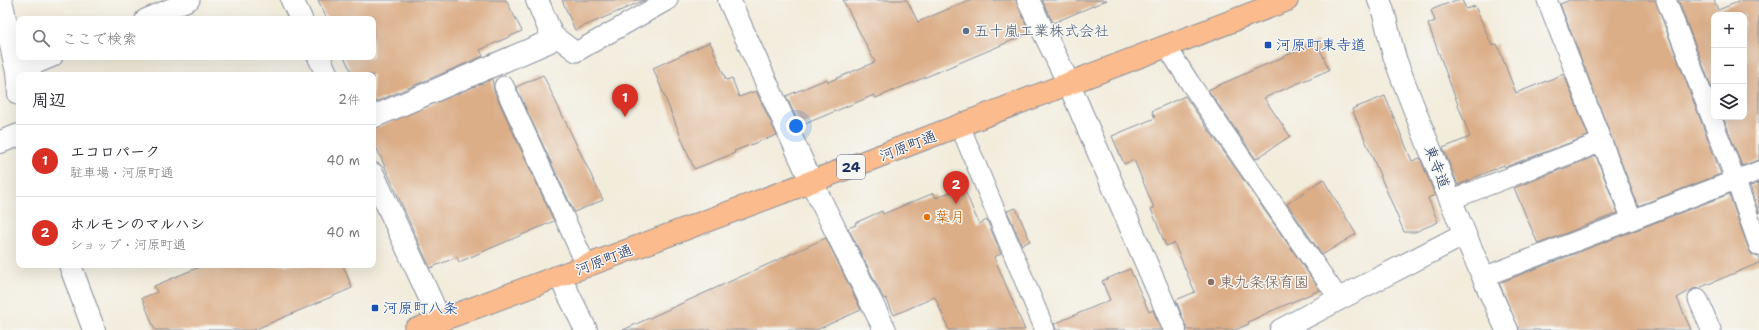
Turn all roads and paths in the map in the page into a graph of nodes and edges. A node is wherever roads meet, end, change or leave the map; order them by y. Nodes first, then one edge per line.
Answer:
1 (1, 0) edge
2 (190, 0) edge
3 (292, 0) edge
4 (537, 0) edge
5 (668, 0) edge
6 (729, 0) edge
7 (1028, 0) edge
8 (1287, 0) edge
9 (1379, 0) edge
10 (1547, 0) edge
11 (1666, 0) edge
12 (151, 16) edge
13 (300, 16) edge
14 (551, 33) junction
15 (1167, 47) junction
16 (46, 60) edge
17 (320, 60) edge
18 (17, 72) joint
19 (326, 72) edge
20 (1069, 84) junction
21 (504, 86) dead end
22 (376, 116) edge
23 (960, 126) junction
24 (16, 135) edge
25 (0, 142) edge
26 (1602, 142) junction
27 (1759, 171) edge
28 (376, 181) edge
29 (811, 181) junction
30 (1736, 181) junction
31 (1450, 200) junction
32 (1632, 220) junction
33 (1463, 235) junction
34 (1759, 246) edge
35 (587, 267) junction
36 (71, 268) edge
37 (560, 277) junction
38 (1483, 277) junction
39 (1339, 298) junction
40 (1698, 299) dead end
41 (440, 320) junction
42 (94, 330) edge
43 (415, 330) edge
44 (586, 330) edge
45 (885, 330) edge
46 (1045, 330) edge
47 (1175, 330) edge
48 (1281, 330) edge
49 (1507, 330) edge
50 (1711, 330) edge

1 - 18 street
2 - 12 lane
3 - 13 street
4 - 14 street
5 - 14 lane
6 - 29 street
7 - 20 street
8 - 15 highway, 河原町通 / 24
9 - 31 street, 東寺道
10 - 26 lane
11 - 30 lane
14 - 22 street
15 - 20 highway, 河原町通 / 24
15 - 39 lane
16 - 18 lane
17 - 19 street
20 - 23 highway, 河原町通 / 24
20 - 47 street
21 - 35 lane
23 - 29 highway, 河原町通 / 24
23 - 46 lane
24 - 25 street
26 - 31 lane
26 - 32 lane
27 - 30 lane
28 - 41 street
29 - 35 highway, 河原町通 / 24
29 - 45 street
30 - 32 lane
30 - 34 lane
31 - 33 street, 東寺道
32 - 38 lane
33 - 38 street, 東寺道
33 - 39 street
35 - 37 highway, 河原町通 / 24
36 - 42 street
37 - 41 highway, 河原町通 / 24
37 - 44 street
38 - 49 street, 東寺道
39 - 48 street
40 - 50 lane
41 - 43 highway, 河原町通 / 24

